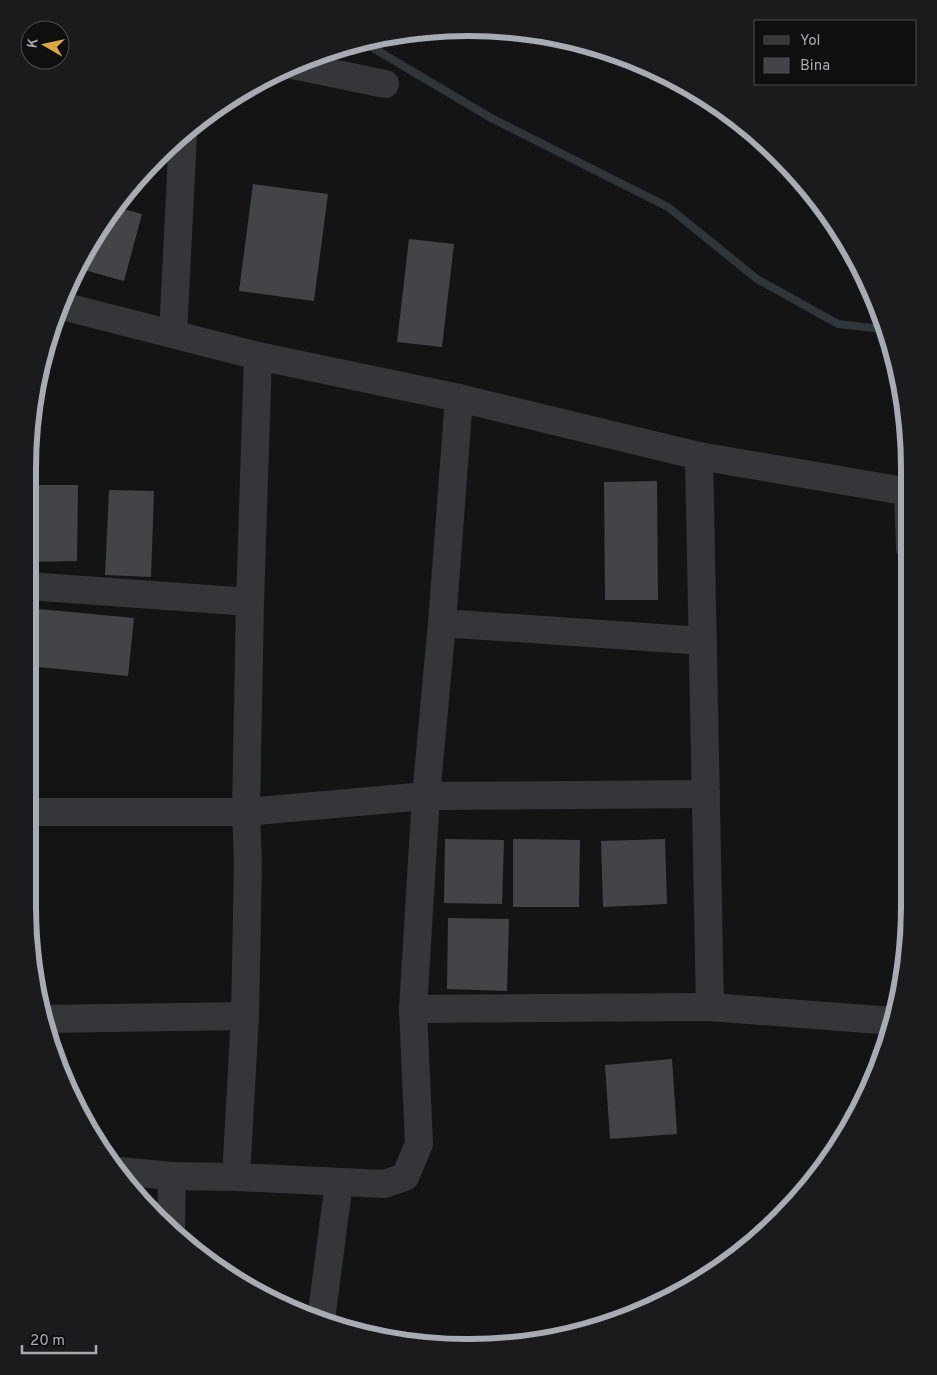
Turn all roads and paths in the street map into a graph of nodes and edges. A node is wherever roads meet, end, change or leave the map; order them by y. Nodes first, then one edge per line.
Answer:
1 (306, 68) edge
2 (385, 84) dead end
3 (183, 144) edge
4 (67, 307) edge
5 (174, 334) junction
6 (258, 356) junction
7 (459, 398) junction
8 (699, 456) junction
9 (901, 491) edge
10 (36, 587) edge
11 (250, 602) junction
12 (442, 623) junction
13 (703, 641) junction
14 (706, 794) junction
15 (426, 796) junction
16 (36, 812) edge
17 (246, 812) junction
18 (710, 1007) junction
19 (413, 1009) junction
20 (245, 1016) junction
21 (51, 1019) edge
22 (885, 1020) edge
23 (128, 1173) edge
24 (172, 1176) junction
25 (236, 1177) junction
26 (339, 1182) junction
27 (171, 1220) edge
28 (322, 1313) edge

1 - 2 street
3 - 5 street
4 - 5 street
5 - 6 street
6 - 7 street
6 - 11 street
7 - 8 street
7 - 12 street
8 - 9 street
8 - 13 street
10 - 11 street
11 - 17 street
12 - 13 street
12 - 15 street
13 - 14 street
14 - 15 street
14 - 18 street
15 - 17 street
15 - 19 street
16 - 17 street
17 - 20 street
18 - 19 street
18 - 22 street
19 - 26 street
20 - 21 street
20 - 25 street
23 - 24 street
24 - 25 street
24 - 27 street
25 - 26 street
26 - 28 street

